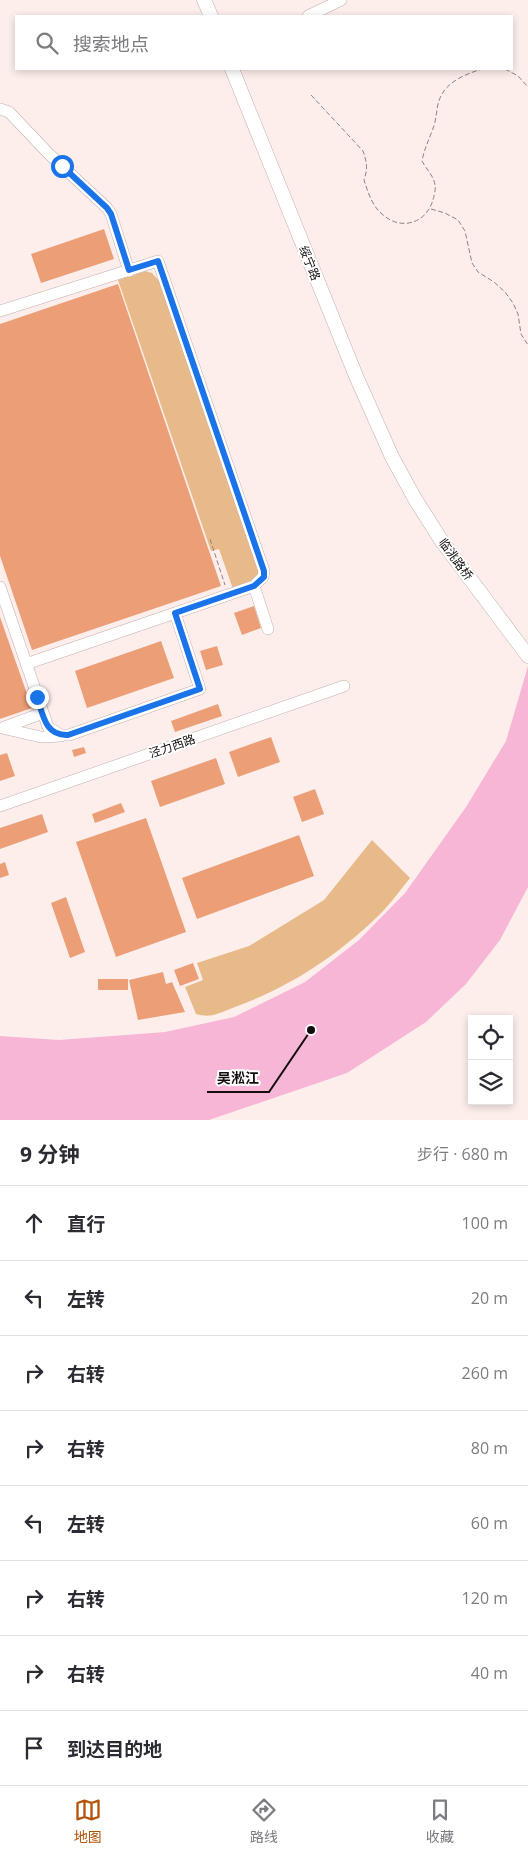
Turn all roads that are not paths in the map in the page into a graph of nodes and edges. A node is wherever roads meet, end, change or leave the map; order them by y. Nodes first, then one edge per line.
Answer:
1 (204, 0) edge
2 (214, 0) edge
3 (341, 0) edge
4 (210, 15) edge
5 (220, 15) edge
6 (310, 15) edge
7 (232, 70) edge
8 (241, 70) edge
9 (0, 109) edge
10 (129, 270) junction
11 (0, 311) edge
12 (396, 455) junction
13 (254, 586) junction
14 (0, 587) edge
15 (175, 613) junction
16 (268, 629) dead end
17 (528, 641) edge
18 (528, 656) edge
19 (26, 664) junction
20 (344, 686) dead end
21 (43, 713) junction
22 (1, 728) edge
23 (68, 735) junction
24 (0, 806) edge

1 - 4 main road
2 - 5 main road
3 - 6 street
7 - 12 main road, 绥宁路
8 - 12 main road, 绥宁路
9 - 10 street
10 - 11 street
10 - 13 street
12 - 17 main road, 临洮路桥
12 - 18 main road, 临洮路桥
13 - 15 street
13 - 16 street
14 - 19 street
15 - 19 street
15 - 23 street
19 - 21 street
20 - 24 street, 泾力西路
21 - 22 street
21 - 23 street
22 - 23 street

